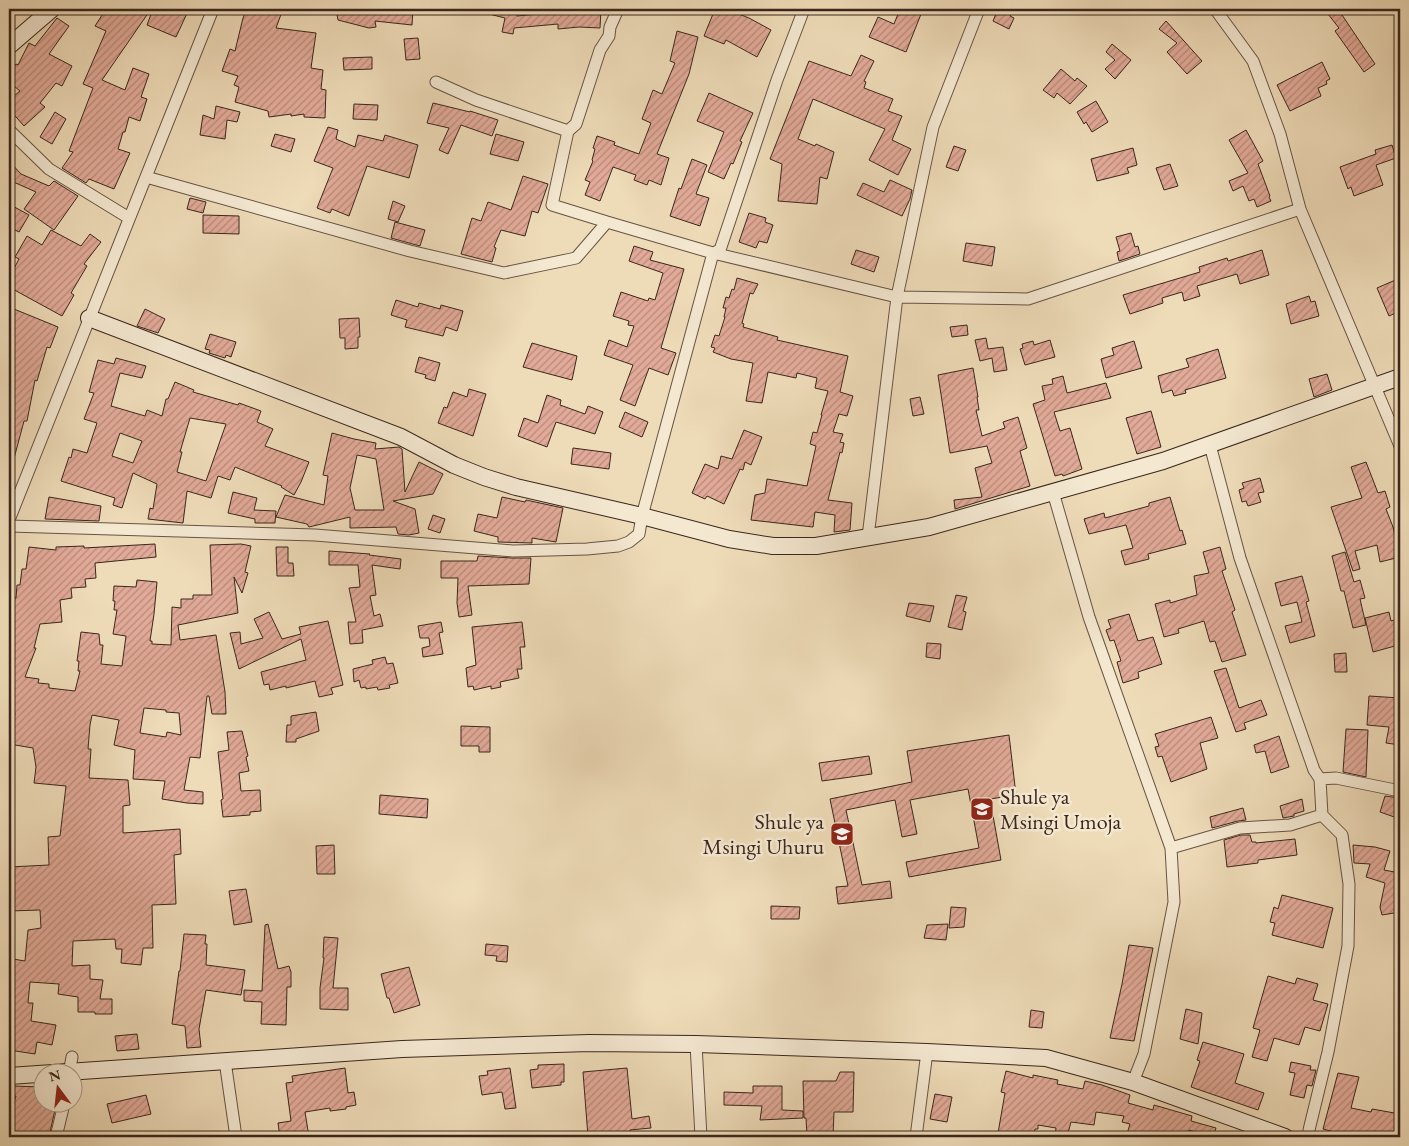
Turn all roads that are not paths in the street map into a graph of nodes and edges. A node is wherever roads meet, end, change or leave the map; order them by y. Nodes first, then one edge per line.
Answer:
1 (52, 9) edge
2 (213, 9) edge
3 (618, 9) edge
4 (804, 9) edge
5 (979, 9) edge
6 (1216, 9) edge
7 (9, 46) edge
8 (436, 82) dead end
9 (9, 130) edge
10 (568, 131) junction
11 (146, 177) junction
12 (1300, 209) junction
13 (129, 218) junction
14 (607, 222) junction
15 (713, 253) junction
16 (897, 297) junction
17 (89, 318) junction
18 (1400, 377) edge
19 (1375, 387) junction
20 (1210, 445) junction
21 (1400, 446) edge
22 (1054, 492) junction
23 (642, 516) junction
24 (9, 520) edge
25 (9, 526) edge
26 (868, 537) junction
27 (1320, 780) junction
28 (1400, 791) edge
29 (1322, 815) junction
30 (1171, 848) junction
31 (696, 1044) junction
32 (927, 1052) junction
33 (225, 1061) junction
34 (82, 1067) edge
35 (32, 1073) edge
36 (9, 1076) edge
37 (1133, 1082) junction
38 (62, 1114) edge
39 (56, 1137) edge
40 (236, 1137) edge
41 (701, 1137) edge
42 (916, 1137) edge
43 (1284, 1137) edge
44 (1309, 1137) edge

1 - 7 street
2 - 11 street
3 - 10 street
4 - 15 street
5 - 16 street
6 - 12 street
8 - 10 street
9 - 13 street
10 - 14 street
11 - 13 street
11 - 14 street
12 - 16 street
12 - 19 street
13 - 17 street
14 - 15 street
15 - 16 street
15 - 23 street
16 - 26 street
17 - 23 street
17 - 24 street
18 - 19 street
19 - 20 street
19 - 21 street
20 - 22 street
20 - 27 street
22 - 26 street
22 - 30 street
23 - 25 street
23 - 26 street
27 - 28 street
27 - 29 street
29 - 30 street
29 - 44 street
30 - 37 street
31 - 32 street
31 - 33 street
31 - 41 street
32 - 37 street
32 - 42 street
33 - 34 street
33 - 40 street
35 - 36 street
37 - 43 street
38 - 39 street

